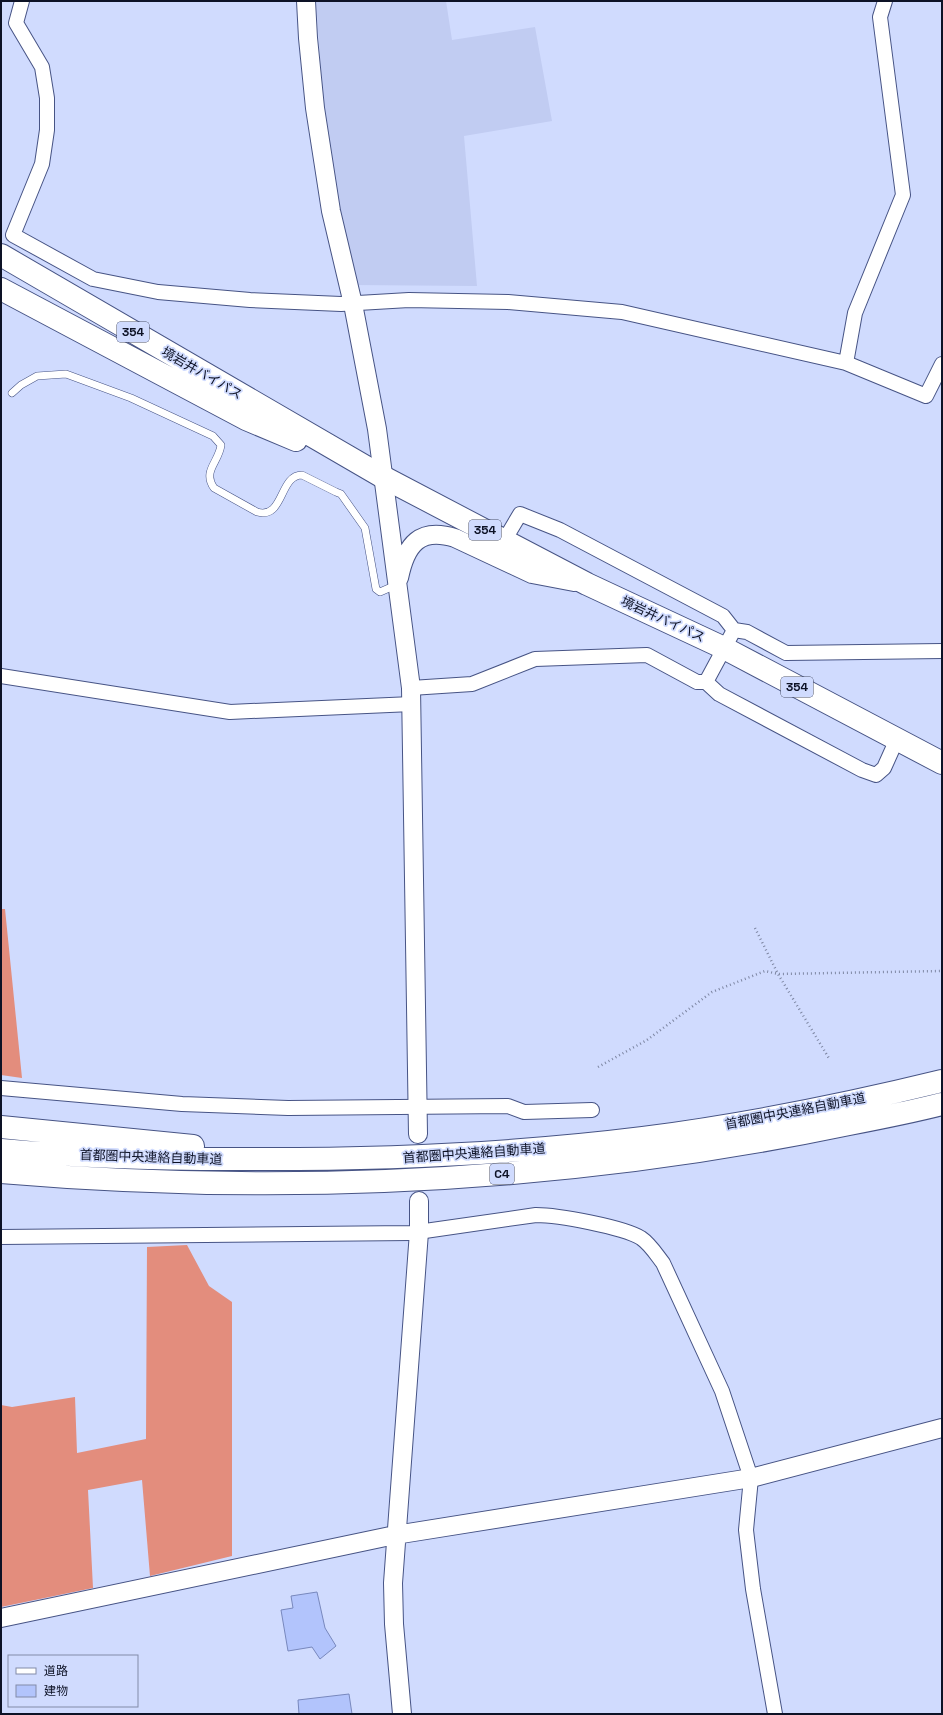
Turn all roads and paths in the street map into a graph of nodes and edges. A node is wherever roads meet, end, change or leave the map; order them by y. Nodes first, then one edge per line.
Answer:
1 (22, 1) edge
2 (306, 1) edge
3 (885, 1) edge
4 (1, 255) edge
5 (1, 289) edge
6 (353, 304) junction
7 (846, 363) junction
8 (942, 364) edge
9 (12, 393) dead end
10 (383, 477) junction
11 (504, 541) junction
12 (398, 584) junction
13 (587, 584) junction
14 (729, 639) junction
15 (942, 651) edge
16 (1, 676) edge
17 (706, 682) junction
18 (412, 696) junction
19 (897, 739) junction
20 (942, 763) edge
21 (755, 928) dead end
22 (942, 971) edge
23 (778, 974) junction
24 (830, 1060) dead end
25 (598, 1067) dead end
26 (942, 1081) edge
27 (1, 1088) edge
28 (942, 1104) edge
29 (418, 1108) junction
30 (592, 1110) dead end
31 (1, 1127) edge
32 (418, 1134) dead end
33 (1, 1150) edge
34 (397, 1158) junction
35 (1, 1172) edge
36 (1, 1175) edge
37 (56, 1177) junction
38 (419, 1201) dead end
39 (419, 1232) junction
40 (1, 1237) edge
41 (942, 1428) edge
42 (751, 1478) junction
43 (395, 1535) junction
44 (1, 1618) edge
45 (402, 1714) edge
46 (775, 1714) edge

1 - 6 street
2 - 6 street
3 - 7 street
4 - 10 highway, 境岩井バイパス / 354
5 - 10 highway, 境岩井バイパス / 354
6 - 7 street
6 - 10 street
7 - 8 street
9 - 12 lane
10 - 11 highway, 境岩井バイパス / 354
10 - 12 street
11 - 13 highway, 境岩井バイパス / 354
11 - 14 street
12 - 13 street
12 - 18 street
13 - 14 highway, 境岩井バイパス / 354
14 - 15 street
14 - 17 street
14 - 19 highway, 境岩井バイパス / 354
16 - 18 street
17 - 18 street
17 - 19 street
18 - 29 street
19 - 20 highway, 境岩井バイパス / 354
21 - 23 path
22 - 23 path
23 - 24 path
23 - 25 path
26 - 34 highway, 首都圏中央連絡自動車道 / C4
27 - 29 street
28 - 37 highway, 首都圏中央連絡自動車道 / C4
29 - 30 street
29 - 32 street
31 - 34 highway
33 - 34 highway, 首都圏中央連絡自動車道 / C4
35 - 37 highway, 首都圏中央連絡自動車道 / C4
36 - 37 highway
38 - 39 street
39 - 40 street
39 - 42 street
39 - 43 street
41 - 42 street
42 - 43 street
42 - 46 street
43 - 44 street
43 - 45 street

